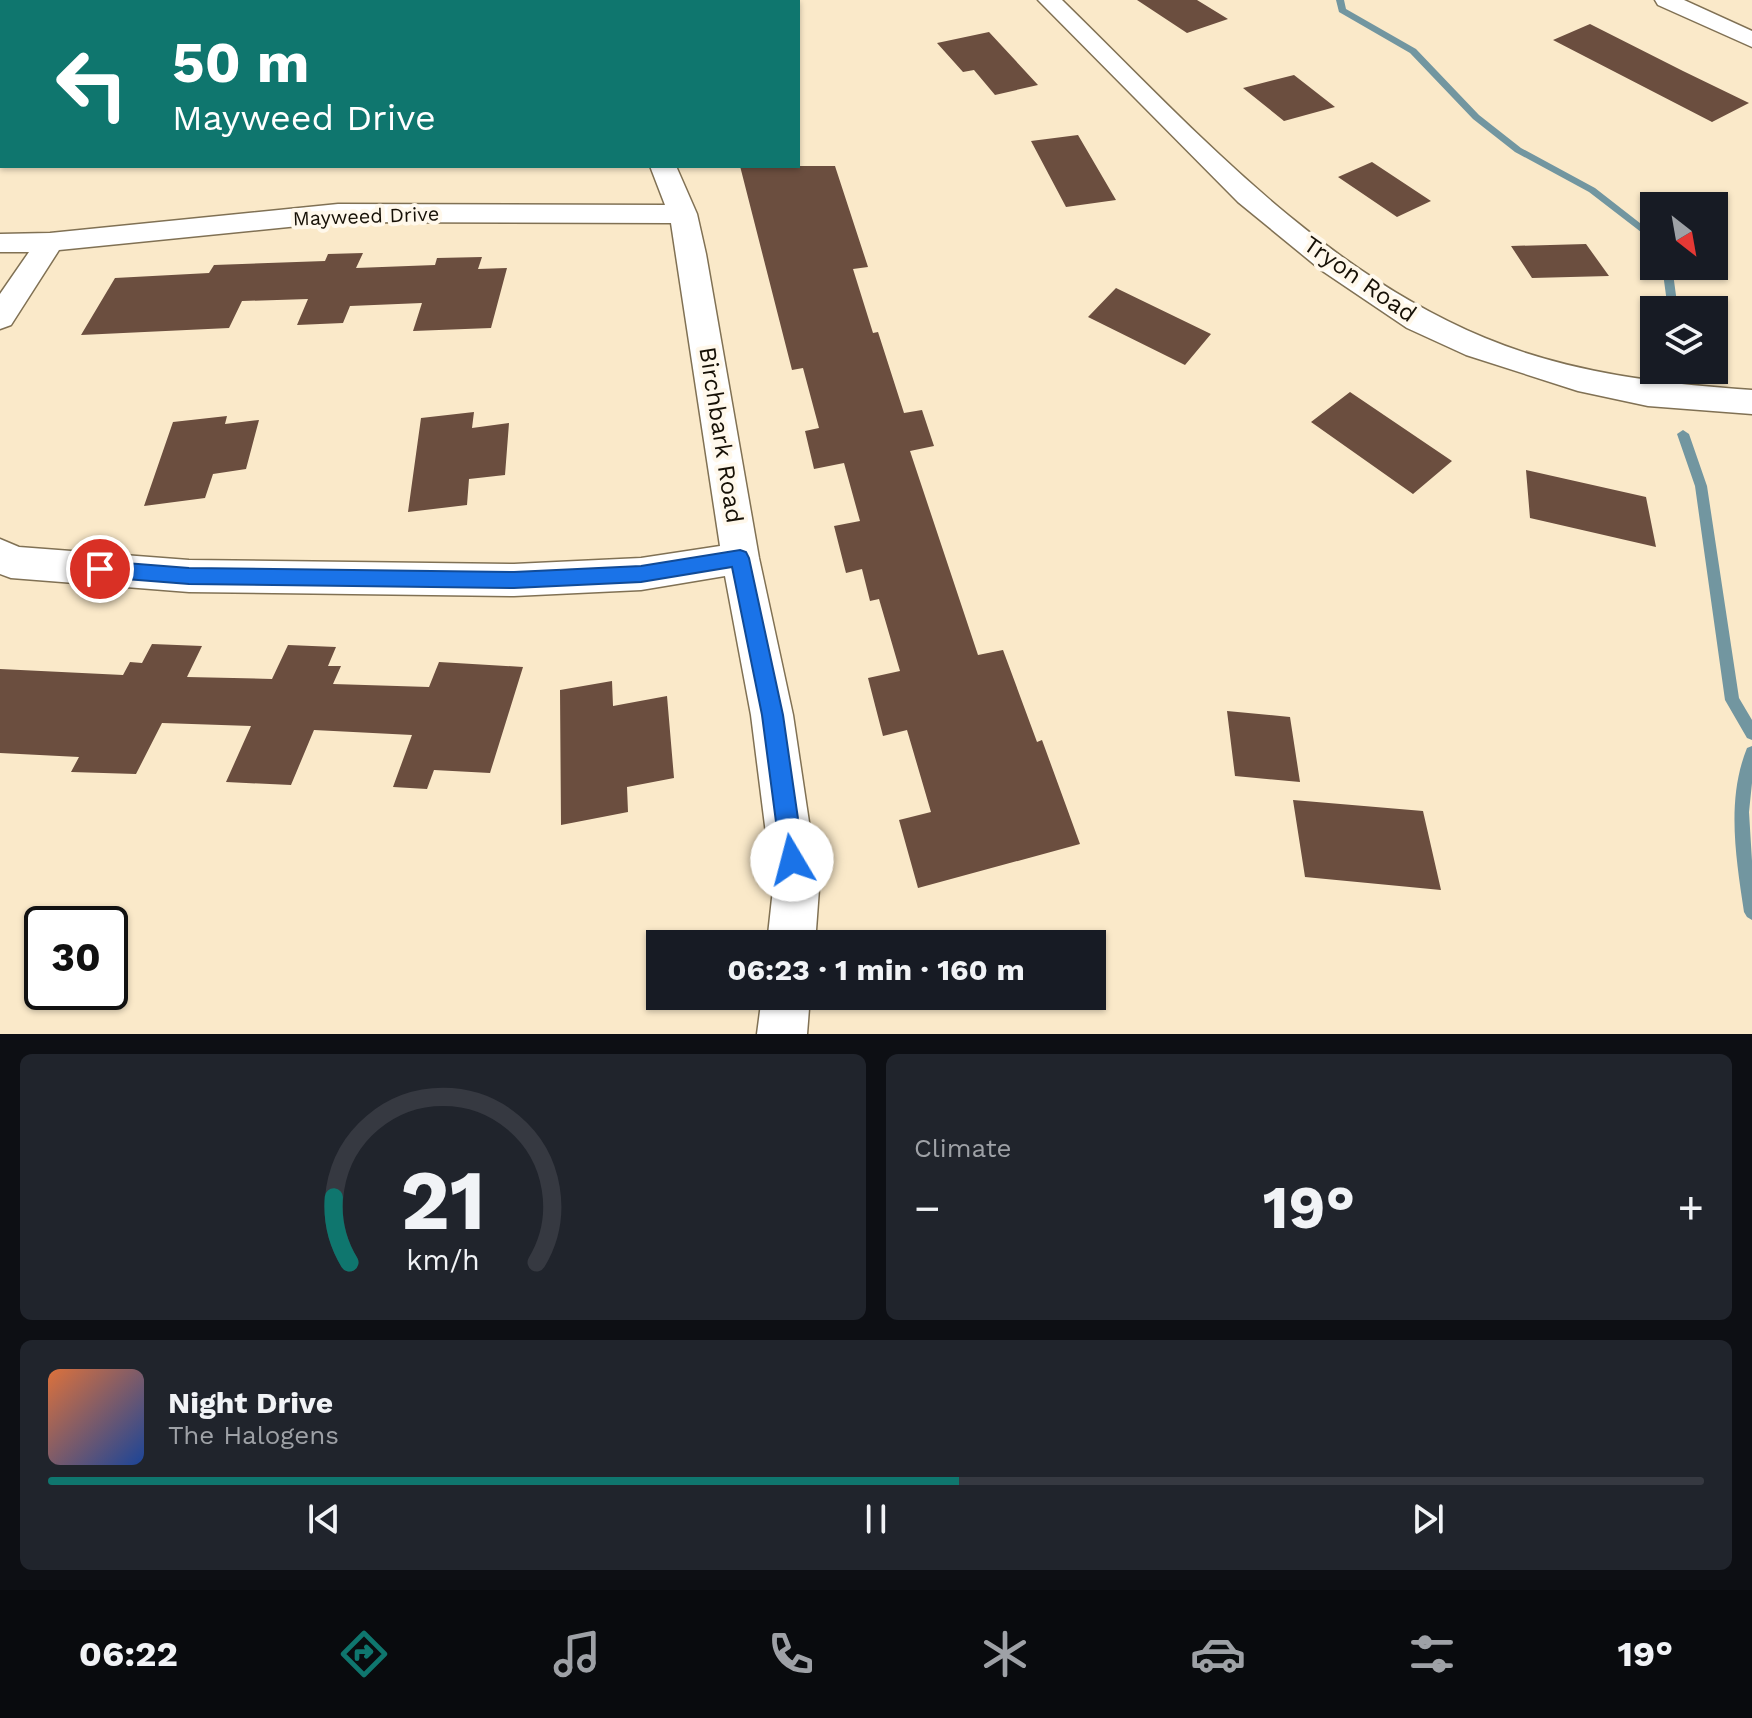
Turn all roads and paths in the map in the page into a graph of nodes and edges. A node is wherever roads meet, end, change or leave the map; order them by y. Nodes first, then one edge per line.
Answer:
1 (1049, 0) edge
2 (1666, 0) edge
3 (1752, 40) edge
4 (664, 168) edge
5 (683, 214) junction
6 (50, 242) junction
7 (0, 243) edge
8 (0, 318) edge
9 (1752, 402) edge
10 (0, 554) edge
11 (740, 558) junction
12 (792, 930) edge
13 (785, 1010) edge
14 (782, 1034) edge

1 - 9 street, Tryon Road
2 - 3 street
4 - 5 street, Birchbark Road
5 - 6 street, Mayweed Drive
5 - 11 street, Birchbark Road
6 - 7 street, Mayweed Drive
6 - 8 street
10 - 11 street
11 - 12 street, Birchbark Road
13 - 14 street

